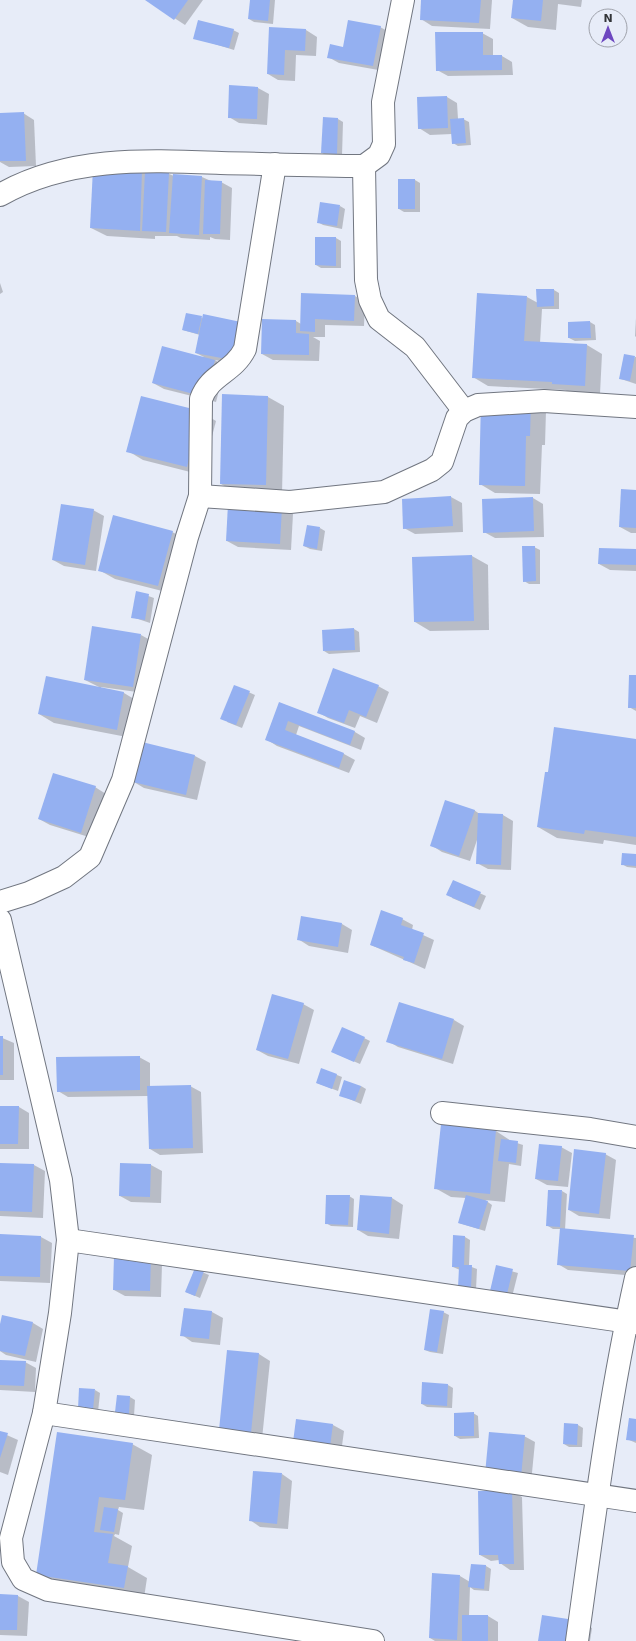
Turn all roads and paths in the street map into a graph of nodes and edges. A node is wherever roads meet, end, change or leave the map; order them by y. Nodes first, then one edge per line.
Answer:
1 (403, 0) edge
2 (275, 164) junction
3 (364, 166) junction
4 (0, 195) edge
5 (636, 407) edge
6 (464, 410) junction
7 (200, 496) junction
8 (0, 902) edge
9 (0, 920) edge
10 (442, 1113) dead end
11 (636, 1137) edge
12 (68, 1240) junction
13 (636, 1278) edge
14 (631, 1323) edge
15 (44, 1413) junction
16 (598, 1496) junction
17 (636, 1501) edge
18 (373, 1641) edge
19 (577, 1641) edge

1 - 3 street
2 - 3 street
2 - 4 street
2 - 7 street
3 - 6 street
5 - 6 street
6 - 7 street
7 - 8 street
9 - 12 street
10 - 11 street
12 - 14 street
12 - 15 street
13 - 14 street
14 - 16 street
15 - 16 street
15 - 18 street
16 - 17 street
16 - 19 street

